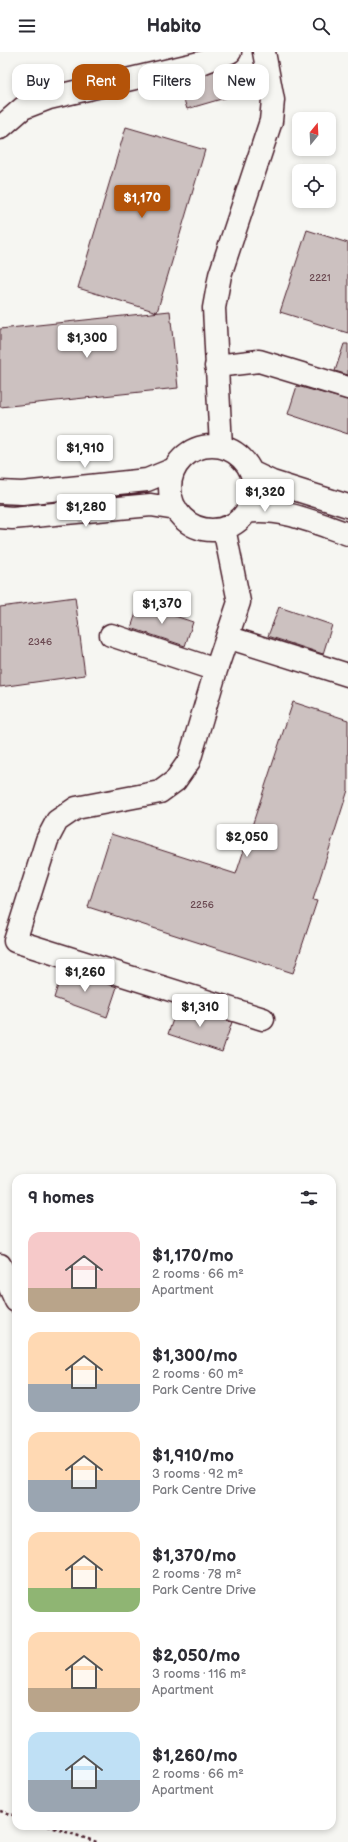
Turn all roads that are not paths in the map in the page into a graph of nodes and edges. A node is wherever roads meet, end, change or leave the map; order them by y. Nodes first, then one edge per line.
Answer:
1 (230, 52) edge
2 (264, 52) edge
3 (0, 128) edge
4 (216, 366) junction
5 (348, 388) edge
6 (221, 446) junction
7 (174, 469) junction
8 (251, 472) junction
9 (0, 492) edge
10 (348, 506) edge
11 (176, 509) junction
12 (246, 512) junction
13 (0, 517) edge
14 (224, 528) junction
15 (348, 534) edge
16 (111, 635) dead end
17 (227, 637) junction
18 (216, 670) junction
19 (348, 675) edge
20 (8, 939) edge
21 (264, 1019) dead end
22 (0, 1265) edge
23 (12, 1292) edge

1 - 3 street
2 - 4 street
4 - 5 street
4 - 6 street
6 - 7 street
6 - 8 street
7 - 9 street
7 - 11 street
8 - 10 street
8 - 12 street
11 - 13 street
11 - 14 street
12 - 14 street
12 - 15 street
14 - 17 street
16 - 18 street
17 - 18 street
17 - 19 street
18 - 20 street
20 - 21 street
22 - 23 street

